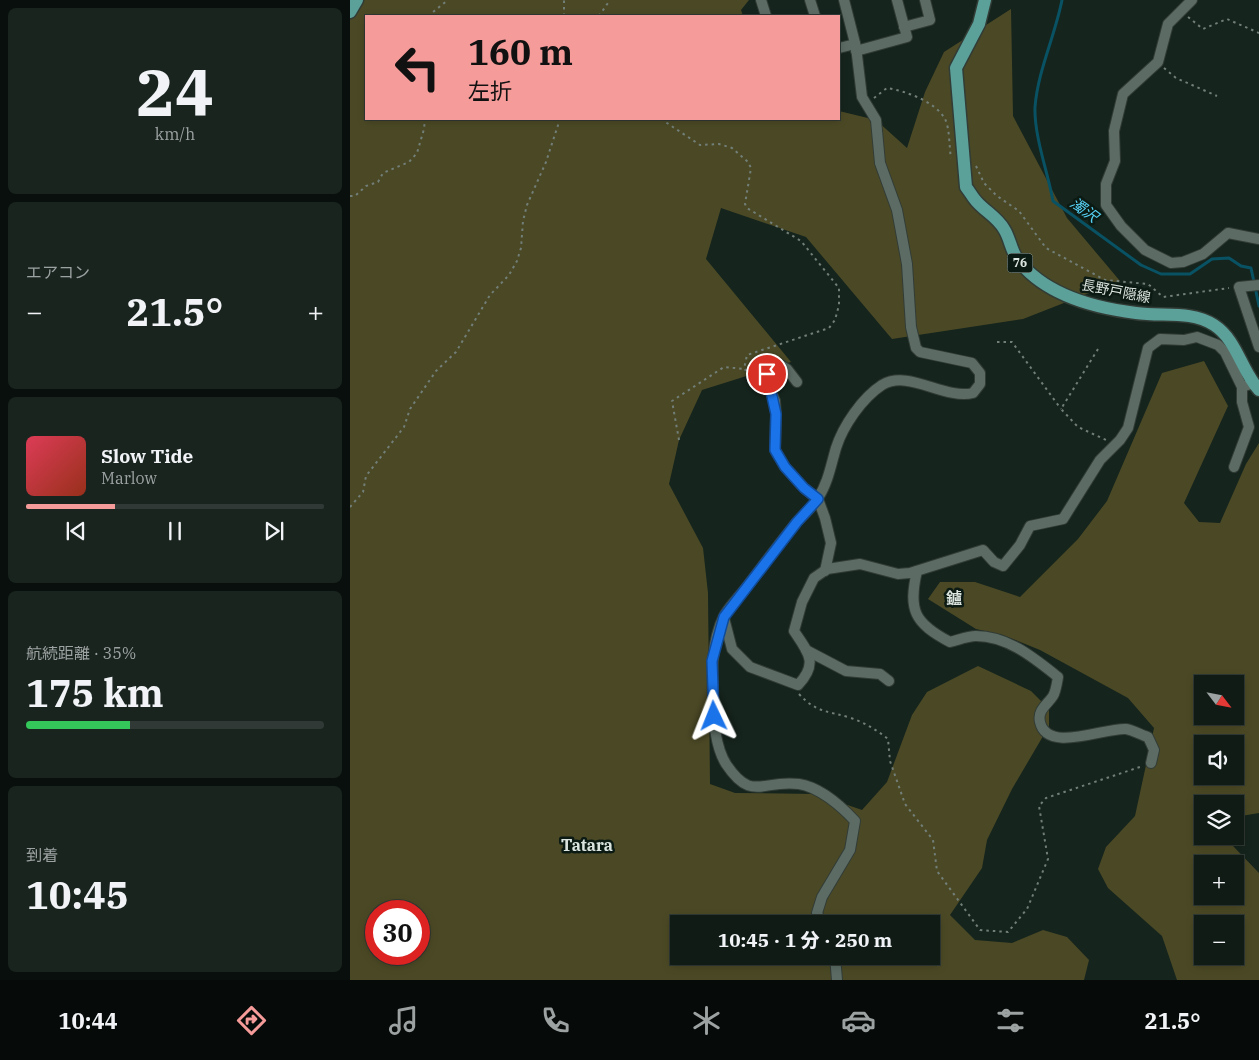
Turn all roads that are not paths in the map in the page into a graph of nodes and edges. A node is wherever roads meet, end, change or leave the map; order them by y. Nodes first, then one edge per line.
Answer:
1 (357, 0) edge
2 (761, 0) edge
3 (810, 0) edge
4 (844, 0) edge
5 (897, 0) edge
6 (925, 0) edge
7 (985, 0) edge
8 (1192, 0) edge
9 (350, 12) edge
10 (766, 15) edge
11 (814, 15) edge
12 (904, 27) junction
13 (840, 48) edge
14 (856, 48) junction
15 (1259, 239) edge
16 (1259, 285) edge
17 (1259, 347) edge
18 (797, 382) dead end
19 (1251, 387) edge
20 (1234, 467) dead end
21 (818, 499) junction
22 (825, 570) junction
23 (917, 571) junction
24 (724, 617) junction
25 (806, 650) junction
26 (889, 681) dead end
27 (1150, 763) road end
28 (819, 915) edge
29 (836, 965) edge
30 (837, 980) edge

1 - 9 main road
2 - 10 street
3 - 11 street
4 - 14 street
5 - 12 street
6 - 12 street
7 - 19 main road, 長野戸隠線 / 76
8 - 15 street
12 - 14 street
13 - 14 street
14 - 21 street
16 - 17 street
18 - 21 street
19 - 20 street
19 - 23 street
21 - 22 street
21 - 24 street
22 - 23 street
22 - 25 street
23 - 27 street
24 - 25 street
24 - 28 street
25 - 26 street
29 - 30 street

